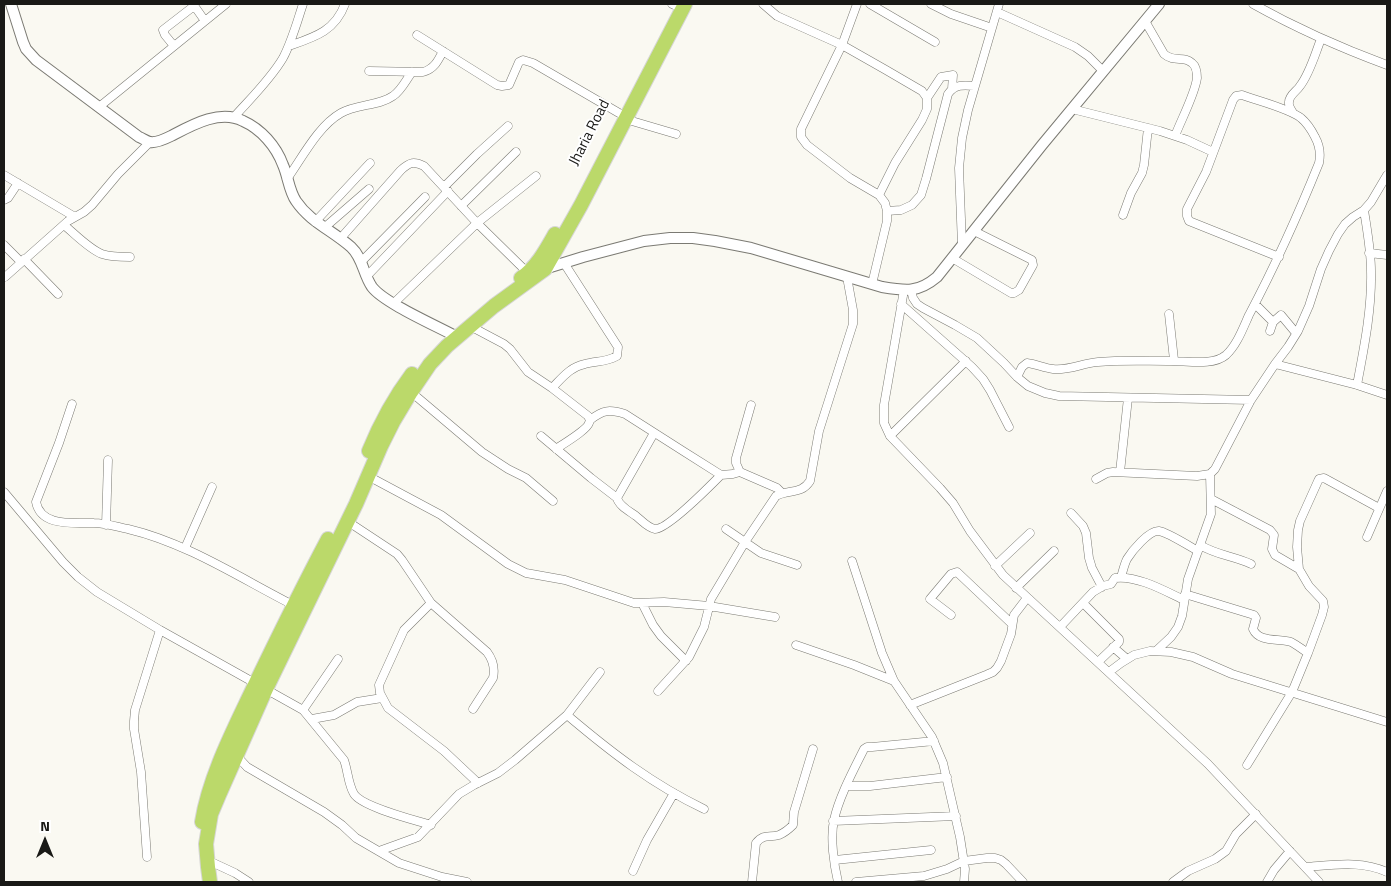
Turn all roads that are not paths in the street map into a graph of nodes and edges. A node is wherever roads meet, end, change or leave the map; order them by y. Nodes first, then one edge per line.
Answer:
1 (11, 4) edge
2 (226, 4) edge
3 (303, 4) edge
4 (345, 4) edge
5 (677, 4) edge
6 (763, 4) edge
7 (857, 4) edge
8 (870, 4) edge
9 (931, 4) edge
10 (1159, 4) edge
11 (1253, 4) edge
12 (193, 5) edge
13 (998, 8) edge
14 (206, 21) junction
15 (1145, 21) junction
16 (992, 28) junction
17 (416, 35) dead end
18 (1321, 39) junction
19 (935, 42) dead end
20 (842, 45) junction
21 (174, 46) junction
22 (289, 46) junction
23 (443, 51) junction
24 (1387, 65) edge
25 (369, 71) dead end
26 (1103, 71) junction
27 (412, 72) junction
28 (975, 86) junction
29 (952, 89) junction
30 (927, 98) junction
31 (99, 107) junction
32 (1072, 108) junction
33 (1293, 113) junction
34 (622, 116) junction
35 (234, 118) junction
36 (508, 126) dead end
37 (1148, 128) junction
38 (676, 134) dead end
39 (1175, 136) junction
40 (150, 142) junction
41 (516, 152) dead end
42 (1214, 152) junction
43 (370, 163) dead end
44 (4, 175) edge
45 (1387, 175) edge
46 (536, 176) dead end
47 (287, 179) junction
48 (18, 184) junction
49 (369, 189) dead end
50 (446, 189) junction
51 (879, 194) junction
52 (425, 197) dead end
53 (4, 200) edge
54 (461, 206) junction
55 (1364, 210) junction
56 (887, 211) junction
57 (1123, 216) dead end
58 (75, 217) junction
59 (315, 222) junction
60 (477, 223) junction
61 (64, 225) junction
62 (324, 228) junction
63 (974, 231) junction
64 (340, 239) junction
65 (4, 245) edge
66 (962, 246) junction
67 (1369, 253) junction
68 (1387, 255) edge
69 (130, 257) dead end
70 (1279, 257) junction
71 (952, 258) junction
72 (23, 261) junction
73 (361, 262) junction
74 (564, 263) junction
75 (545, 269) junction
76 (528, 273) junction
77 (367, 276) junction
78 (5, 277) edge
79 (848, 277) junction
80 (872, 284) junction
81 (908, 290) junction
82 (58, 294) dead end
83 (394, 304) junction
84 (901, 304) junction
85 (1255, 304) junction
86 (1170, 314) dead end
87 (1273, 322) junction
88 (470, 326) junction
89 (1270, 331) dead end
90 (1296, 333) junction
91 (453, 335) junction
92 (1174, 360) junction
93 (966, 361) junction
94 (1275, 364) junction
95 (1017, 377) junction
96 (1358, 385) junction
97 (552, 388) junction
98 (410, 392) junction
99 (1387, 395) edge
100 (1128, 398) junction
101 (1251, 400) junction
102 (72, 404) dead end
103 (751, 405) dead end
104 (590, 420) junction
105 (1010, 426) dead end
106 (654, 433) junction
107 (541, 436) dead end
108 (890, 436) junction
109 (556, 449) junction
110 (108, 460) dead end
111 (740, 472) junction
112 (1120, 472) junction
113 (1210, 474) junction
114 (721, 475) junction
115 (1096, 479) dead end
116 (363, 482) junction
117 (212, 487) dead end
118 (1387, 491) edge
119 (4, 492) edge
120 (782, 493) junction
121 (616, 498) junction
122 (1211, 499) junction
123 (553, 501) dead end
124 (352, 502) junction
125 (1379, 508) junction
126 (1071, 513) dead end
127 (347, 521) junction
128 (106, 525) junction
129 (726, 529) dead end
130 (1030, 533) dead end
131 (1367, 537) dead end
132 (745, 542) junction
133 (185, 548) junction
134 (1199, 548) junction
135 (1054, 550) dead end
136 (852, 561) dead end
137 (1250, 564) dead end
138 (797, 565) dead end
139 (995, 566) junction
140 (1299, 569) junction
141 (1121, 578) junction
142 (1102, 587) junction
143 (1016, 588) junction
144 (1185, 597) junction
145 (1027, 598) junction
146 (431, 603) junction
147 (642, 603) junction
148 (1083, 603) junction
149 (293, 605) junction
150 (709, 606) junction
151 (951, 615) dead end
152 (775, 617) dead end
153 (1012, 624) junction
154 (1060, 627) junction
155 (160, 630) junction
156 (796, 645) dead end
157 (1114, 647) junction
158 (1156, 651) junction
159 (1308, 654) junction
160 (338, 659) dead end
161 (1127, 660) junction
162 (686, 661) junction
163 (1098, 662) junction
164 (600, 672) dead end
165 (1109, 672) junction
166 (894, 681) junction
167 (261, 686) junction
168 (658, 691) dead end
169 (1292, 692) junction
170 (382, 698) junction
171 (910, 705) junction
172 (473, 709) dead end
173 (303, 710) junction
174 (568, 715) junction
175 (312, 719) junction
176 (1387, 722) edge
177 (934, 742) junction
178 (813, 749) dead end
179 (236, 755) junction
180 (1248, 765) dead end
181 (947, 777) junction
182 (478, 783) junction
183 (846, 786) junction
184 (674, 793) junction
185 (704, 809) dead end
186 (1256, 814) junction
187 (956, 816) junction
188 (833, 821) junction
189 (431, 825) junction
190 (931, 850) dead end
191 (1290, 851) junction
192 (379, 852) junction
193 (146, 857) dead end
194 (207, 860) junction
195 (834, 860) junction
196 (964, 861) junction
197 (1305, 867) junction
198 (633, 870) dead end
199 (1387, 872) edge
200 (202, 882) edge
201 (210, 882) edge
202 (249, 882) edge
203 (467, 882) edge
204 (752, 882) edge
205 (838, 882) edge
206 (856, 882) edge
207 (964, 882) edge
208 (1023, 882) edge
209 (1172, 882) edge
210 (1267, 882) edge
211 (1319, 882) edge

1 - 31 main road
2 - 14 street
3 - 22 street
4 - 22 street
5 - 34 highway, Jharia Road
6 - 20 street
7 - 20 street
8 - 19 street
9 - 16 street
10 - 15 main road
11 - 18 street
12 - 14 street
12 - 21 street
13 - 16 street
13 - 26 street
14 - 21 street
15 - 26 main road
15 - 39 street
16 - 28 street
17 - 23 street
18 - 24 street
18 - 33 street
20 - 30 street
20 - 51 street
21 - 31 street
22 - 35 street
23 - 27 street
23 - 34 street
25 - 27 street
26 - 32 main road
27 - 47 street
28 - 29 street
28 - 66 street
29 - 30 street
29 - 56 street
30 - 51 street
31 - 40 main road
32 - 37 street
32 - 63 main road
33 - 42 street
33 - 70 street
34 - 38 street
34 - 75 highway, Jharia Road
34 - 76 highway, Jharia Road
35 - 40 main road
35 - 47 main road
36 - 50 street
37 - 39 street
37 - 57 street
39 - 42 street
40 - 58 street
41 - 54 street
42 - 70 street
43 - 59 street
44 - 48 street
45 - 55 street
46 - 60 street
47 - 59 main road
48 - 53 street
48 - 58 street
49 - 62 street
50 - 54 street
50 - 64 street
50 - 77 street
51 - 56 street
52 - 73 street
54 - 60 street
55 - 67 street
55 - 90 street
56 - 80 street
58 - 61 street
59 - 62 main road
60 - 76 street
60 - 83 street
61 - 69 street
61 - 72 street
62 - 64 main road
63 - 66 main road
63 - 71 street
64 - 73 main road
65 - 72 street
66 - 71 main road
67 - 68 street
67 - 96 street
70 - 85 street
71 - 81 main road
72 - 78 street
72 - 82 street
73 - 77 main road
74 - 75 main road
74 - 79 main road
74 - 97 street
75 - 76 main road
75 - 88 highway
76 - 91 highway, Jharia Road
77 - 83 main road
79 - 80 main road
79 - 120 street
80 - 81 main road
81 - 84 street
81 - 95 street
83 - 91 main road
84 - 93 street
84 - 108 street
85 - 87 street
85 - 92 street
86 - 92 street
87 - 89 street
87 - 90 street
88 - 91 highway
88 - 97 street
90 - 94 street
91 - 98 highway
91 - 116 highway
92 - 95 street
93 - 105 street
93 - 108 street
94 - 96 street
94 - 101 street
95 - 100 street
96 - 99 street
97 - 104 street
98 - 116 highway
98 - 123 street
100 - 101 street
100 - 112 street
101 - 113 street
102 - 128 street
103 - 111 street
104 - 106 street
104 - 109 street
106 - 114 street
106 - 121 street
107 - 109 street
108 - 139 street
109 - 121 street
110 - 128 street
111 - 114 street
111 - 120 street
112 - 113 street
112 - 115 street
113 - 122 street
114 - 121 street
116 - 124 highway
116 - 147 street
117 - 133 street
118 - 125 street
119 - 155 street
120 - 132 street
122 - 134 street
122 - 140 street
124 - 127 highway
124 - 149 highway
125 - 131 street
125 - 140 street
126 - 142 street
127 - 146 street
127 - 167 highway
128 - 133 street
129 - 132 street
130 - 139 street
132 - 138 street
132 - 150 street
133 - 149 street
134 - 137 street
134 - 141 street
134 - 144 street
135 - 143 street
136 - 166 street
139 - 143 street
140 - 159 street
141 - 142 street
141 - 144 street
142 - 148 street
143 - 145 street
144 - 158 street
144 - 159 street
145 - 153 street
145 - 154 street
146 - 170 street
146 - 172 street
147 - 150 street
147 - 162 street
148 - 154 street
148 - 157 street
149 - 167 highway
150 - 152 street
150 - 162 street
151 - 153 street
153 - 171 street
154 - 163 street
155 - 167 street
155 - 193 street
156 - 166 street
157 - 161 street
157 - 163 street
158 - 161 street
158 - 169 street
159 - 169 street
160 - 173 street
161 - 165 street
162 - 168 street
163 - 165 street
164 - 174 street
165 - 186 street
166 - 171 street
167 - 173 street
167 - 179 highway
167 - 200 highway
169 - 176 street
169 - 180 street
170 - 175 street
170 - 182 street
171 - 177 street
173 - 175 street
174 - 182 street
174 - 184 street
175 - 189 street
177 - 181 street
177 - 183 street
178 - 204 street
179 - 192 street
179 - 194 highway
181 - 183 street
181 - 187 street
182 - 189 street
183 - 188 street
184 - 185 street
184 - 198 street
186 - 191 street
186 - 209 street
187 - 188 street
187 - 196 street
188 - 195 street
189 - 192 street
190 - 195 street
191 - 197 street
191 - 210 street
192 - 203 street
194 - 201 highway
194 - 202 street
195 - 205 street
196 - 206 street
196 - 207 street
196 - 208 street
197 - 199 street
197 - 211 street

